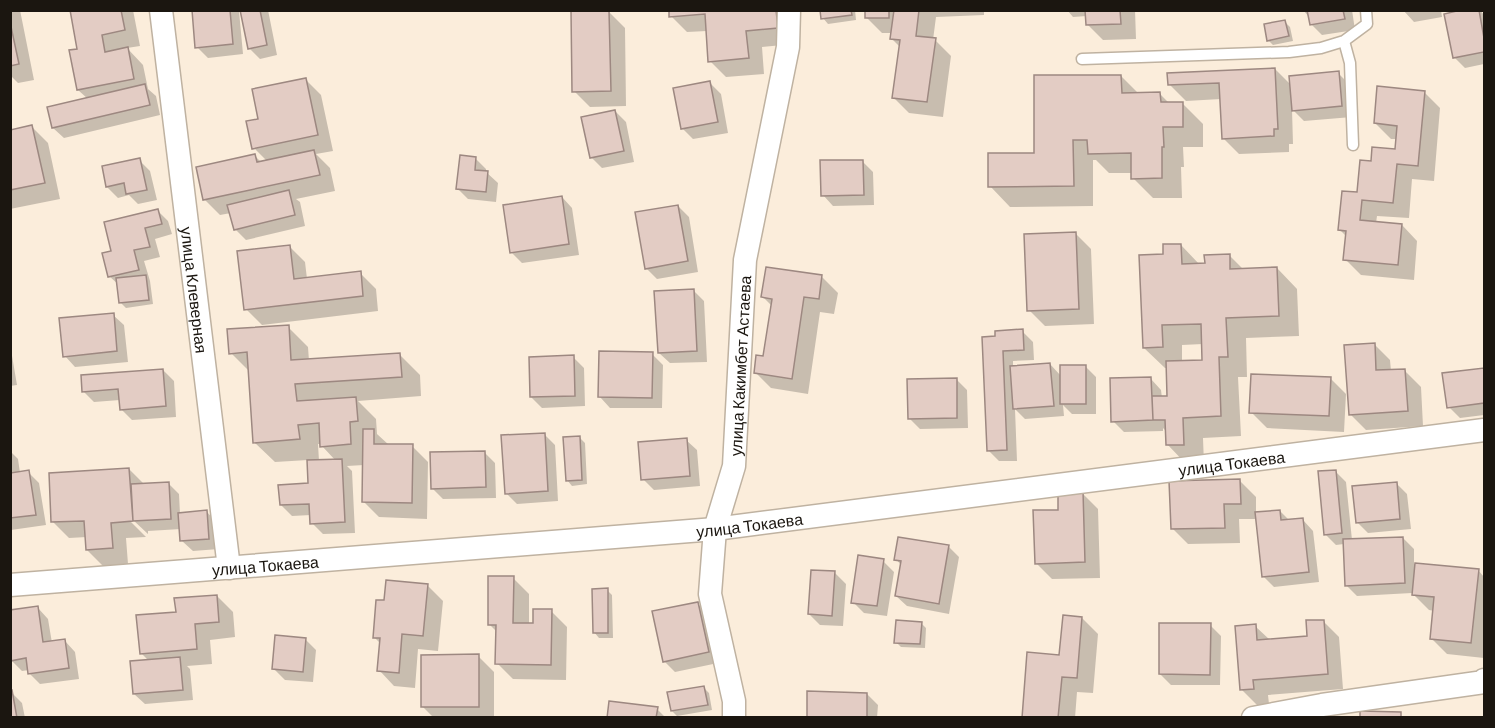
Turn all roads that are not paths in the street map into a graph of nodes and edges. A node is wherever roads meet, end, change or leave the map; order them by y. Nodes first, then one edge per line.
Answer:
1 (161, 10) edge
2 (789, 10) edge
3 (1366, 10) edge
4 (1344, 41) junction
5 (1082, 59) dead end
6 (1353, 145) dead end
7 (1485, 430) edge
8 (715, 529) junction
9 (229, 568) junction
10 (10, 585) edge
11 (1485, 680) edge
12 (734, 717) edge
13 (1253, 717) edge

1 - 9 street, улица Клеверная
2 - 8 street, улица Какимбет Астаева
3 - 4 lane
4 - 5 lane
4 - 6 lane
7 - 8 street, улица Токаева
8 - 9 street, улица Токаева
8 - 12 street, улица Какимбет Астаева
9 - 10 street, улица Токаева
11 - 13 street

